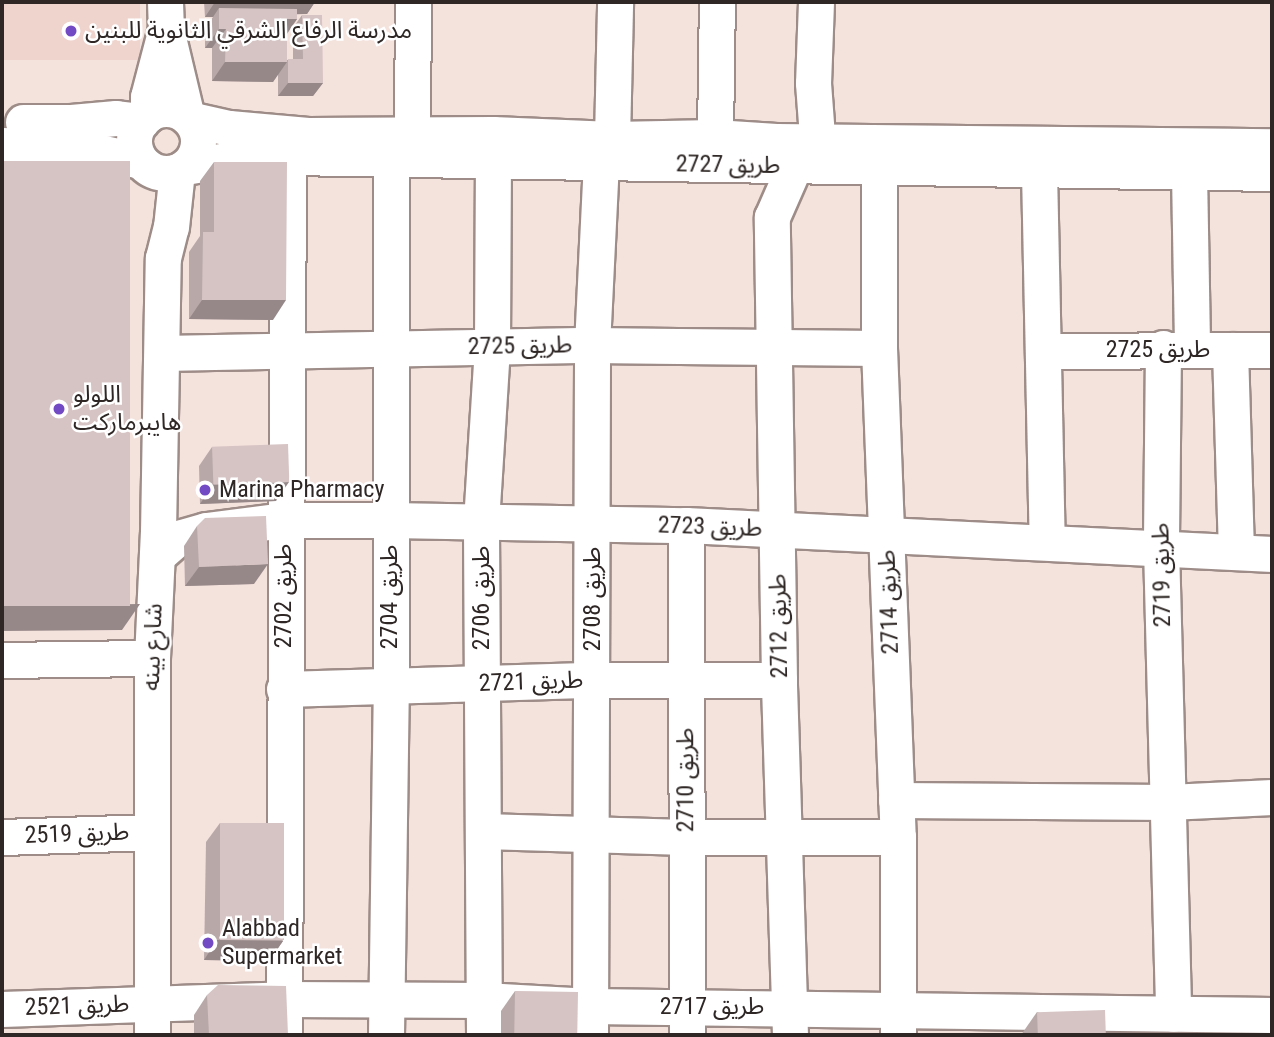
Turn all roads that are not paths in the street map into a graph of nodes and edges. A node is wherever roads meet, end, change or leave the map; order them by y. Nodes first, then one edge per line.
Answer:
1 (412, 2) edge
2 (615, 2) edge
3 (717, 2) edge
4 (816, 2) edge
5 (166, 15) edge
6 (145, 118) junction
7 (188, 118) junction
8 (2, 121) edge
9 (715, 137) junction
10 (2, 145) edge
11 (402, 146) junction
12 (1272, 146) edge
13 (493, 147) junction
14 (606, 151) junction
15 (802, 154) junction
16 (288, 157) junction
17 (739, 165) junction
18 (162, 166) junction
19 (879, 168) junction
20 (1039, 171) junction
21 (1189, 172) junction
22 (1272, 173) edge
23 (772, 218) junction
24 (592, 345) junction
25 (492, 346) junction
26 (389, 348) junction
27 (773, 348) junction
28 (879, 348) junction
29 (286, 349) junction
30 (1178, 349) junction
31 (1230, 350) junction
32 (1272, 350) edge
33 (1045, 351) junction
34 (162, 353) junction
35 (285, 520) junction
36 (390, 520) junction
37 (481, 522) junction
38 (593, 523) junction
39 (685, 525) junction
40 (778, 530) junction
41 (886, 534) junction
42 (1047, 541) junction
43 (1161, 547) junction
44 (1236, 551) junction
45 (1272, 554) edge
46 (157, 556) junction
47 (152, 658) junction
48 (2, 660) edge
49 (593, 680) junction
50 (686, 680) junction
51 (779, 680) junction
52 (482, 684) junction
53 (391, 686) junction
54 (284, 689) junction
55 (1272, 797) edge
56 (896, 800) junction
57 (1170, 802) junction
58 (483, 831) junction
59 (152, 832) junction
60 (593, 833) junction
61 (686, 836) junction
62 (2, 837) edge
63 (783, 837) junction
64 (898, 837) junction
65 (285, 999) junction
66 (386, 1000) junction
67 (485, 1000) junction
68 (2, 1009) edge
69 (1172, 1014) junction
70 (1272, 1015) edge
71 (152, 1019) edge
72 (590, 1021) edge
73 (686, 1021) edge
74 (790, 1021) edge
75 (898, 1022) edge
76 (284, 1035) edge
77 (386, 1035) edge
78 (484, 1035) edge

1 - 11 street, طريق 2704
2 - 14 street, طريق 2708
3 - 9 street
4 - 15 street, طريق 2712
5 - 6 street
5 - 7 street
6 - 7 street
6 - 8 street
6 - 18 street
7 - 11 street, طريق 2727
7 - 18 street
9 - 14 street, طريق 2727
9 - 15 street, طريق 2727
10 - 18 street
11 - 13 street, طريق 2727
11 - 16 street, طريق 2727
11 - 26 street, طريق 2704
12 - 15 street, طريق 2727
13 - 14 street, طريق 2727
13 - 25 street, طريق 2706
14 - 17 street, طريق 2727
14 - 24 street, طريق 2708
15 - 17 street, طريق 2727
15 - 19 street, طريق 2727
15 - 23 street, طريق 2712
16 - 18 street, طريق 2727
16 - 29 street, طريق 2702
17 - 23 street, طريق 2712
18 - 34 street, شارع بينه
19 - 20 street, طريق 2727
19 - 28 street, طريق 2714
20 - 21 street, طريق 2727
20 - 33 street
21 - 22 street, طريق 2727
21 - 30 street, طريق 2719
23 - 27 street, طريق 2712
24 - 25 street, طريق 2725
24 - 27 street, طريق 2725
24 - 38 street, طريق 2708
25 - 26 street, طريق 2725
25 - 37 street, طريق 2706
26 - 29 street, طريق 2725
26 - 36 street, طريق 2704
27 - 28 street, طريق 2725
27 - 40 street, طريق 2712
28 - 41 street, طريق 2714
29 - 34 street, طريق 2725
29 - 35 street, طريق 2702
30 - 31 street, طريق 2725
30 - 33 street, طريق 2725
30 - 43 street, طريق 2719
31 - 32 street, طريق 2725
31 - 44 street
33 - 42 street
34 - 46 street, شارع بينه
35 - 36 street, طريق 2723
35 - 46 street, طريق 2723
35 - 54 street, طريق 2702
36 - 37 street, طريق 2723
36 - 53 street, طريق 2704
37 - 38 street, طريق 2723
37 - 52 street, طريق 2706
38 - 39 street, طريق 2723
38 - 49 street, طريق 2708
39 - 40 street, طريق 2723
39 - 50 street, طريق 2710
40 - 41 street, طريق 2723
40 - 51 street, طريق 2712
41 - 42 street, طريق 2723
41 - 56 street, طريق 2714
42 - 43 street, طريق 2723
43 - 44 street, طريق 2723
43 - 57 street, طريق 2719
44 - 45 street, طريق 2723
46 - 47 street, شارع بينه
47 - 48 street
47 - 59 street, شارع بينه
49 - 50 street, طريق 2721
49 - 52 street, طريق 2721
49 - 60 street, طريق 2708
50 - 51 street, طريق 2721
50 - 61 street, طريق 2710
51 - 63 street, طريق 2712
52 - 53 street, طريق 2721
52 - 58 street, طريق 2706
53 - 54 street, طريق 2721
53 - 66 street, طريق 2704
54 - 65 street, طريق 2702
55 - 57 street
56 - 57 street
56 - 64 street, طريق 2714
57 - 69 street, طريق 2719
58 - 60 street
58 - 67 street, طريق 2706
59 - 62 street, طريق 2519
59 - 71 street, شارع بينه
60 - 61 street
60 - 72 street, طريق 2708
61 - 63 street
61 - 73 street, طريق 2710
63 - 64 street
63 - 74 street, طريق 2712
64 - 75 street, طريق 2714
65 - 66 street, طريق 2717
65 - 71 street, طريق 2717
65 - 76 street, طريق 2702
66 - 67 street, طريق 2717
66 - 77 street, طريق 2704
67 - 72 street, طريق 2717
67 - 78 street, طريق 2706
68 - 71 street, طريق 2521
69 - 70 street, طريق 2717
69 - 75 street, طريق 2717
72 - 73 street, طريق 2717
73 - 74 street, طريق 2717
74 - 75 street, طريق 2717

